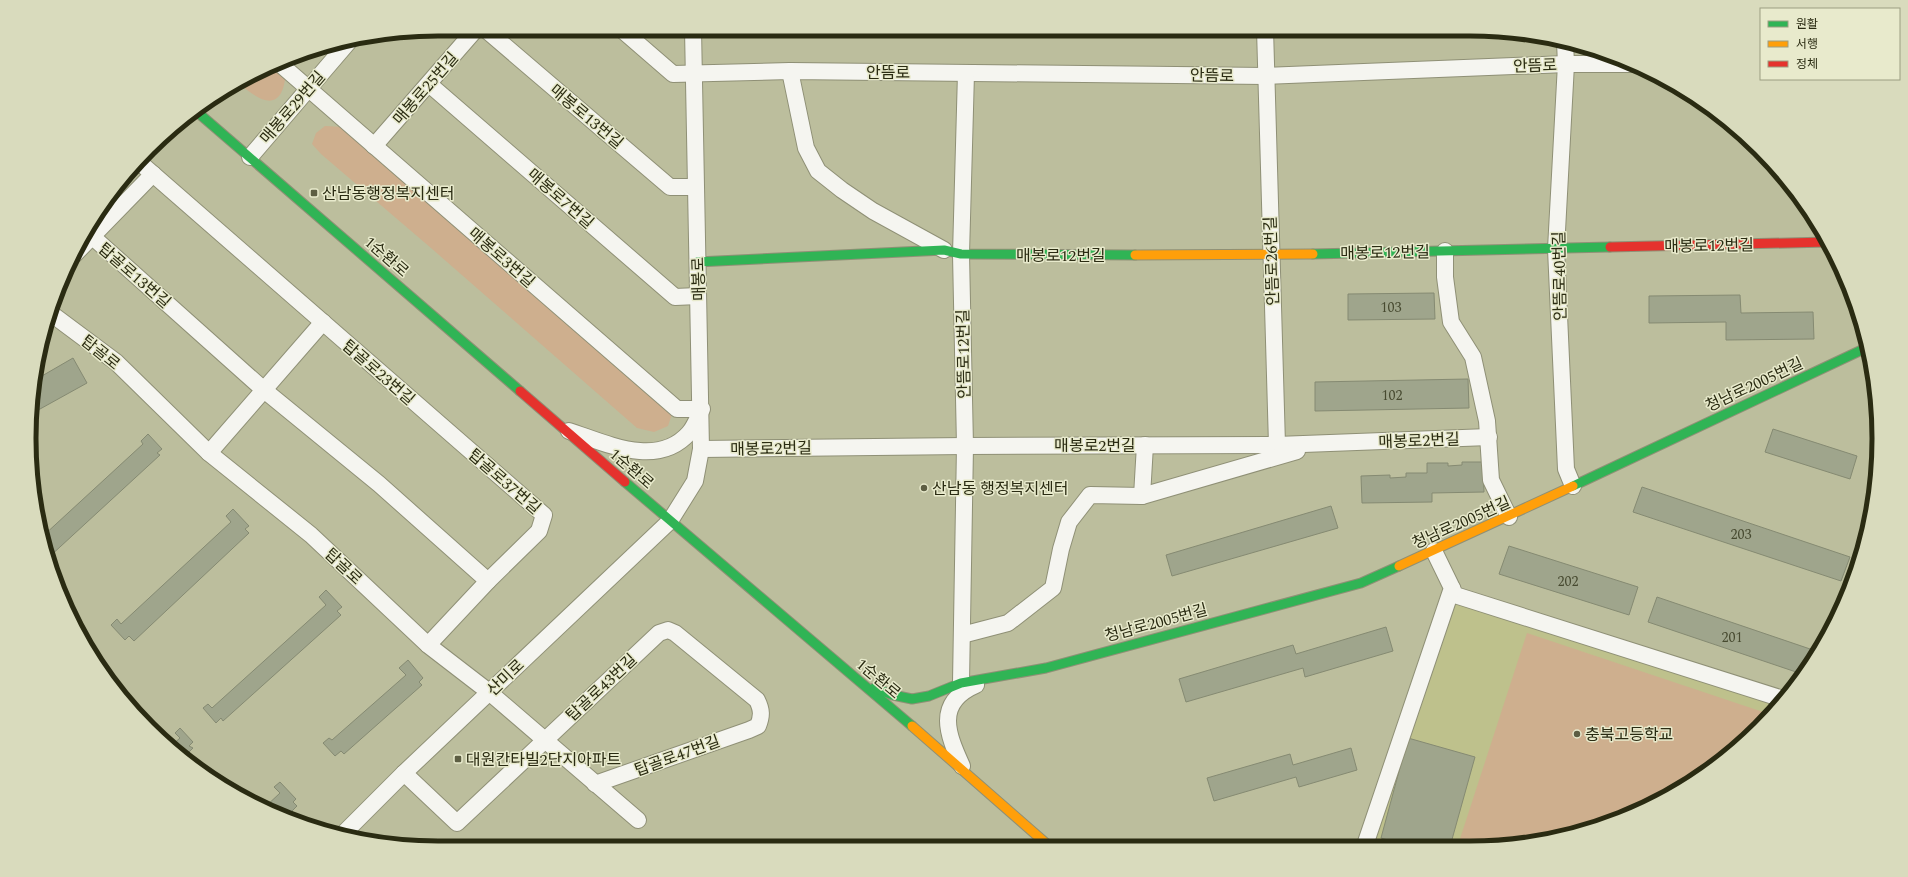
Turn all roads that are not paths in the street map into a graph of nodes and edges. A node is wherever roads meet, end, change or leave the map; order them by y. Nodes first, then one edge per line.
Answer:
1 (470, 36) edge
2 (493, 36) edge
3 (628, 36) edge
4 (693, 36) edge
5 (1265, 36) edge
6 (343, 48) edge
7 (1565, 48) edge
8 (1615, 63) edge
9 (1566, 64) junction
10 (284, 67) edge
11 (790, 71) junction
12 (966, 73) junction
13 (692, 74) junction
14 (1266, 76) junction
15 (429, 84) junction
16 (308, 89) junction
17 (200, 114) edge
18 (374, 146) junction
19 (250, 157) junction
20 (143, 165) edge
21 (153, 174) junction
22 (695, 187) junction
23 (96, 227) edge
24 (91, 236) edge
25 (1821, 242) edge
26 (1556, 249) junction
27 (944, 250) junction
28 (1445, 251) junction
29 (961, 254) junction
30 (1271, 255) junction
31 (697, 262) junction
32 (698, 296) junction
33 (55, 316) edge
34 (322, 322) junction
35 (1862, 350) edge
36 (264, 390) junction
37 (702, 408) junction
38 (436, 421) joint
39 (564, 429) junction
40 (1489, 438) junction
41 (1319, 444) junction
42 (1145, 445) junction
43 (1277, 445) junction
44 (965, 446) junction
45 (701, 449) junction
46 (209, 453) junction
47 (1573, 486) junction
48 (1142, 496) junction
49 (1509, 517) junction
50 (670, 521) junction
51 (1434, 551) junction
52 (488, 581) junction
53 (1452, 588) junction
54 (962, 635) junction
55 (428, 645) junction
56 (989, 679) junction
57 (862, 683) junction
58 (961, 683) junction
59 (489, 692) junction
60 (1778, 697) edge
61 (758, 726) joint
62 (543, 741) junction
63 (962, 768) junction
64 (404, 773) junction
65 (595, 784) junction
66 (638, 820) dead end
67 (347, 830) edge
68 (1043, 841) edge
69 (1366, 841) edge

1 - 15 street, 매봉로25번길
2 - 22 street, 매봉로13번길
3 - 13 street, 안뜸로
4 - 13 street, 매봉로
5 - 14 street, 안뜸로26번길
6 - 16 street, 매봉로29번길
7 - 9 street, 안뜸로40번길
8 - 9 street, 안뜸로
9 - 14 street, 안뜸로
9 - 26 street, 안뜸로40번길
10 - 16 street, 매봉로3번길
11 - 12 street, 안뜸로
11 - 13 street, 안뜸로
11 - 27 street, 매봉로12번길
12 - 14 street, 안뜸로
12 - 29 street, 안뜸로12번길
13 - 22 street, 매봉로
14 - 30 street, 안뜸로26번길
15 - 18 street, 매봉로25번길
15 - 32 street, 매봉로7번길
16 - 18 street, 매봉로3번길
16 - 19 street, 매봉로29번길
17 - 19 street, 1순환로
18 - 37 street, 매봉로3번길
19 - 39 street, 1순환로
20 - 21 street
21 - 23 street, 탑골로13번길
21 - 34 street, 탑골로23번길
22 - 31 street, 매봉로
24 - 36 street, 탑골로13번길
25 - 26 street, 매봉로12번길
26 - 28 street, 매봉로12번길
26 - 47 street, 안뜸로40번길
27 - 29 street, 매봉로12번길
27 - 31 street, 매봉로12번길
28 - 30 street, 매봉로12번길
28 - 40 street
29 - 30 street, 매봉로12번길
29 - 44 street, 안뜸로12번길
30 - 43 street, 안뜸로26번길
31 - 32 street, 매봉로
32 - 37 street, 매봉로
33 - 46 street, 탑골로
34 - 36 street
34 - 38 street, 탑골로23번길
35 - 47 street, 청남로2005번길
36 - 46 street
36 - 52 street
37 - 39 street
37 - 45 street, 매봉로
38 - 52 street, 탑골로37번길
39 - 50 street, 1순환로
40 - 41 street, 매봉로2번길
40 - 49 street
41 - 43 street, 매봉로2번길
41 - 48 street
42 - 43 street, 매봉로2번길
42 - 44 street, 매봉로2번길
42 - 48 street
44 - 45 street, 매봉로2번길
44 - 54 street, 안뜸로12번길
45 - 50 street, 매봉로
46 - 55 street, 탑골로
47 - 49 street, 청남로2005번길
48 - 54 street
49 - 51 street, 청남로2005번길
50 - 57 street, 1순환로
50 - 59 street, 산미로
51 - 53 street
51 - 56 street, 청남로2005번길
52 - 55 street, 탑골로37번길
53 - 60 street
53 - 69 street
54 - 58 street, 안뜸로12번길
55 - 59 street, 탑골로
56 - 58 street, 청남로2005번길
56 - 63 street
57 - 58 street, 청남로2005번길
57 - 63 street, 1순환로
59 - 62 street, 탑골로
59 - 64 street, 산미로
61 - 62 street, 탑골로43번길
61 - 65 street, 탑골로47번길
62 - 64 street, 탑골로43번길
62 - 65 street, 탑골로
63 - 68 street, 1순환로
64 - 67 street, 산미로
65 - 66 street, 탑골로

